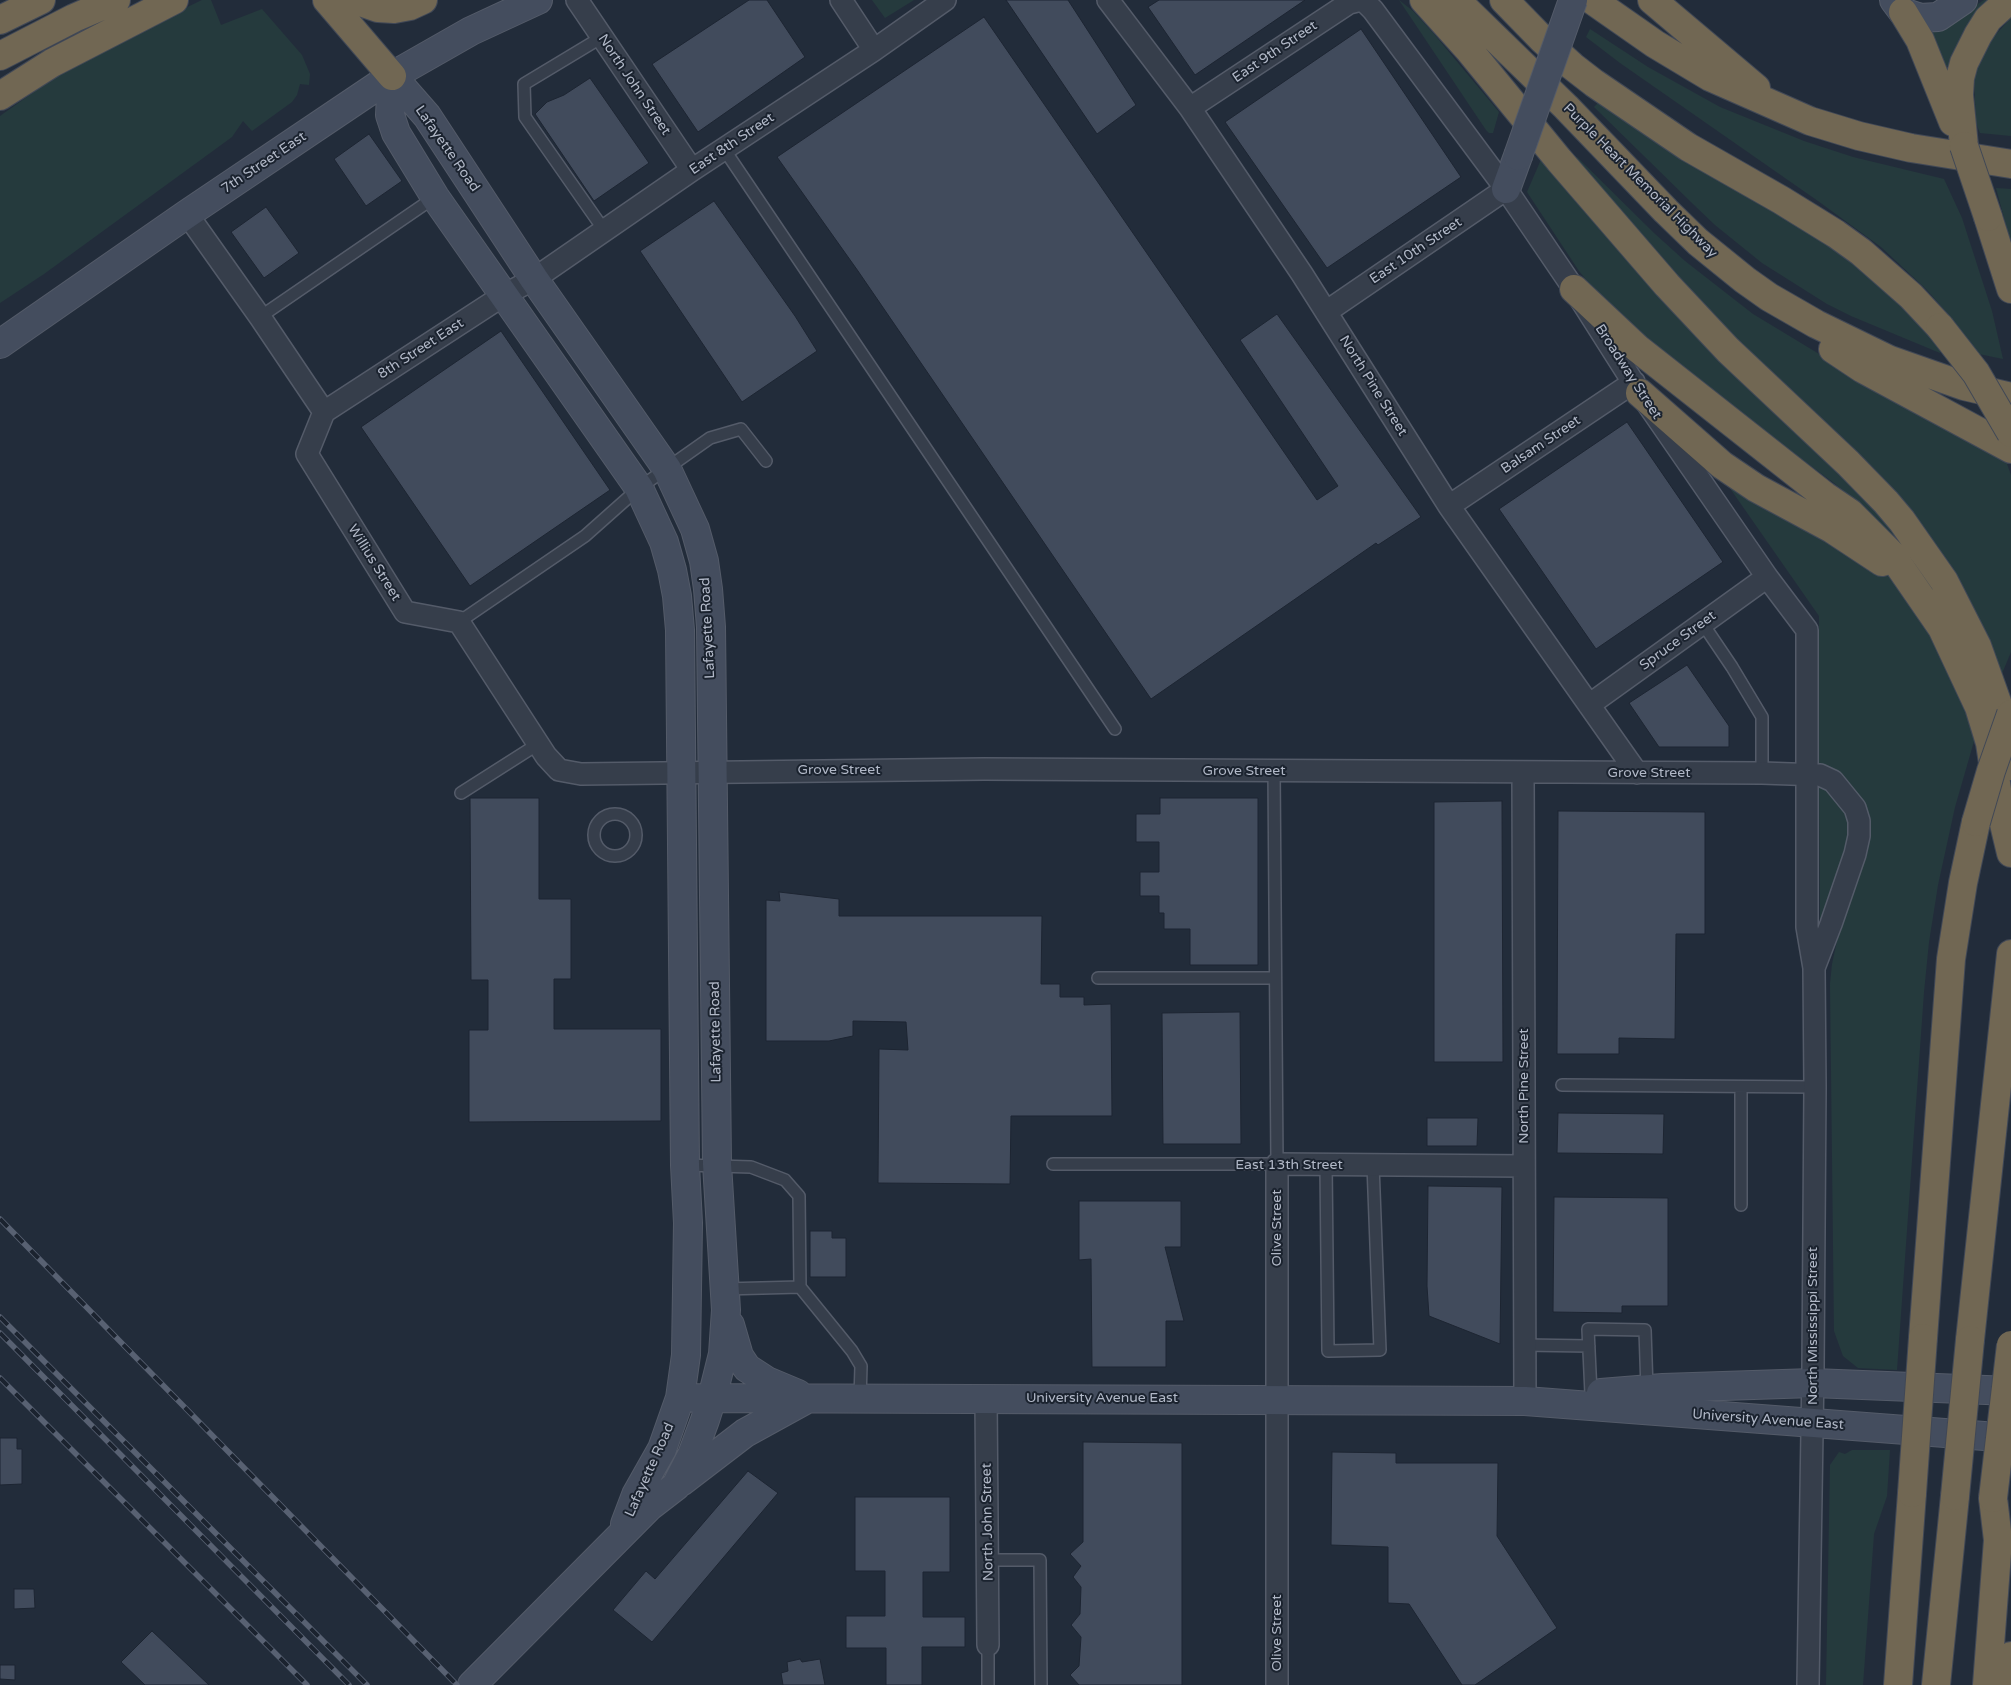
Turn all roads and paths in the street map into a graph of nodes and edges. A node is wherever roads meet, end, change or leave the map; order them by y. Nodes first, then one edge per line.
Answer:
1 (41, 0) edge
2 (116, 0) edge
3 (174, 0) edge
4 (327, 0) edge
5 (355, 0) edge
6 (423, 0) edge
7 (538, 0) edge
8 (577, 0) edge
9 (841, 0) edge
10 (945, 0) edge
11 (1108, 0) edge
12 (1362, 0) edge
13 (1424, 0) edge
14 (1456, 0) edge
15 (1504, 0) edge
16 (1530, 0) edge
17 (1573, 0) edge
18 (1592, 0) edge
19 (1652, 0) edge
20 (1963, 0) edge
21 (2009, 0) edge
22 (1898, 6) edge
23 (0, 20) edge
24 (602, 36) junction
25 (874, 50) junction
26 (0, 56) edge
27 (392, 76) junction
28 (0, 96) edge
29 (1190, 108) junction
30 (1954, 110) junction
31 (1833, 128) junction
32 (1911, 148) junction
33 (724, 149) junction
34 (2011, 155) edge
35 (2011, 164) edge
36 (692, 170) junction
37 (1506, 190) junction
38 (435, 197) junction
39 (187, 214) junction
40 (604, 230) junction
41 (1722, 262) junction
42 (519, 287) junction
43 (1574, 289) junction
44 (2011, 289) edge
45 (1911, 296) junction
46 (1326, 312) junction
47 (260, 317) junction
48 (0, 344) edge
49 (1637, 388) junction
50 (2011, 397) edge
51 (324, 412) junction
52 (2011, 433) edge
53 (2011, 449) edge
54 (766, 462) dead end
55 (667, 469) junction
56 (639, 488) junction
57 (1449, 506) junction
58 (1767, 577) junction
59 (1909, 580) junction
60 (459, 622) junction
61 (1703, 624) junction
62 (1589, 705) junction
63 (2011, 714) edge
64 (1115, 729) dead end
65 (538, 744) junction
66 (2011, 766) edge
67 (681, 771) junction
68 (712, 771) junction
69 (1274, 771) junction
70 (1523, 772) junction
71 (1636, 773) junction
72 (1762, 773) junction
73 (1808, 773) junction
74 (461, 793) dead end
75 (2011, 853) edge
76 (2011, 954) edge
77 (1814, 968) junction
78 (1098, 978) dead end
79 (1276, 978) junction
80 (1562, 1085) dead end
81 (1741, 1087) junction
82 (1815, 1087) junction
83 (717, 1164) junction
84 (1053, 1164) dead end
85 (1277, 1164) junction
86 (685, 1165) junction
87 (1326, 1165) junction
88 (1374, 1165) junction
89 (1524, 1166) junction
90 (1741, 1205) dead end
91 (800, 1288) junction
92 (725, 1300) junction
93 (1524, 1345) junction
94 (2011, 1345) edge
95 (1589, 1346) junction
96 (1813, 1383) junction
97 (1646, 1389) junction
98 (2011, 1391) edge
99 (1591, 1394) junction
100 (680, 1398) junction
101 (712, 1398) junction
102 (860, 1398) junction
103 (986, 1398) junction
104 (808, 1399) junction
105 (1277, 1399) junction
106 (1524, 1401) junction
107 (1812, 1423) junction
108 (2011, 1438) edge
109 (676, 1486) junction
110 (2002, 1503) edge
111 (621, 1535) junction
112 (988, 1560) junction
113 (988, 1645) joint
114 (2011, 1656) edge
115 (472, 1685) edge
116 (988, 1685) edge
117 (1041, 1685) edge
118 (1277, 1685) edge
119 (1808, 1685) edge
120 (1898, 1685) edge
121 (1936, 1685) edge
122 (1987, 1685) edge
123 (2004, 1685) edge

1 - 23 highway
2 - 26 highway
3 - 28 highway
4 - 27 highway
5 - 6 highway
7 - 27 main road, 7th Street East
8 - 24 street, North John Street
9 - 25 street
10 - 25 street, East 8th Street
11 - 29 street, North Pine Street
12 - 29 street, East 9th Street
12 - 37 street, Broadway Street
13 - 66 highway
14 - 41 highway, Purple Heart Memorial Highway
15 - 45 highway
16 - 45 highway
17 - 37 main road, bridge
18 - 31 highway
19 - 31 highway
20 - 22 main road
21 - 30 highway
22 - 30 highway
24 - 36 street, North John Street
24 - 40 lane
25 - 33 street, East 8th Street
27 - 38 main road, Lafayette Road
27 - 39 main road, 7th Street East
27 - 42 main road, Lafayette Road
29 - 46 street, North Pine Street
30 - 44 highway, bridge
31 - 32 highway
32 - 34 highway
32 - 35 highway
33 - 36 street, East 8th Street
33 - 64 lane
36 - 40 street, East 8th Street
37 - 43 street, Broadway Street
37 - 46 street, East 10th Street
38 - 42 main road, Lafayette Road
38 - 47 lane
39 - 47 street
39 - 48 main road, 7th Street East
40 - 42 street, East 8th Street
41 - 50 highway, Purple Heart Memorial Highway
41 - 53 highway
42 - 51 street, 8th Street East
42 - 55 main road, Lafayette Road
42 - 56 main road, Lafayette Road
43 - 49 street, Broadway Street
43 - 59 highway
45 - 52 highway, bridge
46 - 57 street, North Pine Street
47 - 51 street
49 - 57 street, Balsam Street
49 - 58 street, Broadway Street
49 - 59 highway
51 - 60 street, Willius Street
54 - 55 lane
55 - 56 lane
55 - 68 main road, Lafayette Road
56 - 60 lane
56 - 67 main road, Lafayette Road
57 - 62 street, North Pine Street
58 - 61 street, Spruce Street
58 - 73 street, Broadway Street
59 - 75 highway
60 - 65 street
61 - 62 street, Spruce Street
61 - 72 lane
62 - 71 street, North Pine Street
63 - 120 highway, bridge
65 - 67 street
65 - 74 lane
67 - 68 street, Grove Street
67 - 86 main road, Lafayette Road
68 - 69 street, Grove Street
68 - 83 main road, Lafayette Road
69 - 70 street, Grove Street
69 - 79 lane, Olive Street
70 - 71 street, Grove Street
70 - 89 street, North Pine Street
71 - 72 street, Grove Street
72 - 73 street, Grove Street
73 - 77 street, North Mississippi Street
73 - 77 street, North Mississippi Street
76 - 121 highway, bridge
77 - 82 street, North Mississippi Street
78 - 79 lane
79 - 85 lane, Olive Street
80 - 81 lane
81 - 82 lane
81 - 90 lane
82 - 96 street, North Mississippi Street
83 - 86 lane
83 - 91 lane
83 - 92 main road, Lafayette Road
84 - 85 lane, East 13th Street
85 - 87 street, East 13th Street
85 - 105 street, Olive Street
86 - 100 main road, Lafayette Road
87 - 88 street, East 13th Street
87 - 88 lane
88 - 89 street, East 13th Street
89 - 93 street, North Pine Street
91 - 92 lane
91 - 102 lane
92 - 101 main road, Lafayette Road
92 - 104 main road
93 - 95 lane
93 - 106 street, North Pine Street
94 - 110 highway, bridge
95 - 97 lane
95 - 99 lane
96 - 97 main road, University Avenue East
96 - 98 main road, University Avenue East
96 - 107 street, North Mississippi Street
97 - 99 main road, University Avenue East
99 - 106 main road, University Avenue East
100 - 101 main road, University Avenue East
100 - 111 main road, Lafayette Road
101 - 104 main road, University Avenue East
101 - 109 main road, Lafayette Road
102 - 103 main road, University Avenue East
102 - 104 main road, University Avenue East
103 - 105 main road, University Avenue East
103 - 112 street, North John Street
104 - 109 main road
105 - 106 main road, University Avenue East
105 - 118 street, Olive Street
106 - 107 main road, University Avenue East
107 - 108 main road, University Avenue East
107 - 119 street, North Mississippi Street
109 - 111 main road, Lafayette Road
110 - 122 highway
111 - 115 main road, Lafayette Road
112 - 113 street, North John Street
112 - 117 lane
113 - 116 lane
114 - 123 highway

